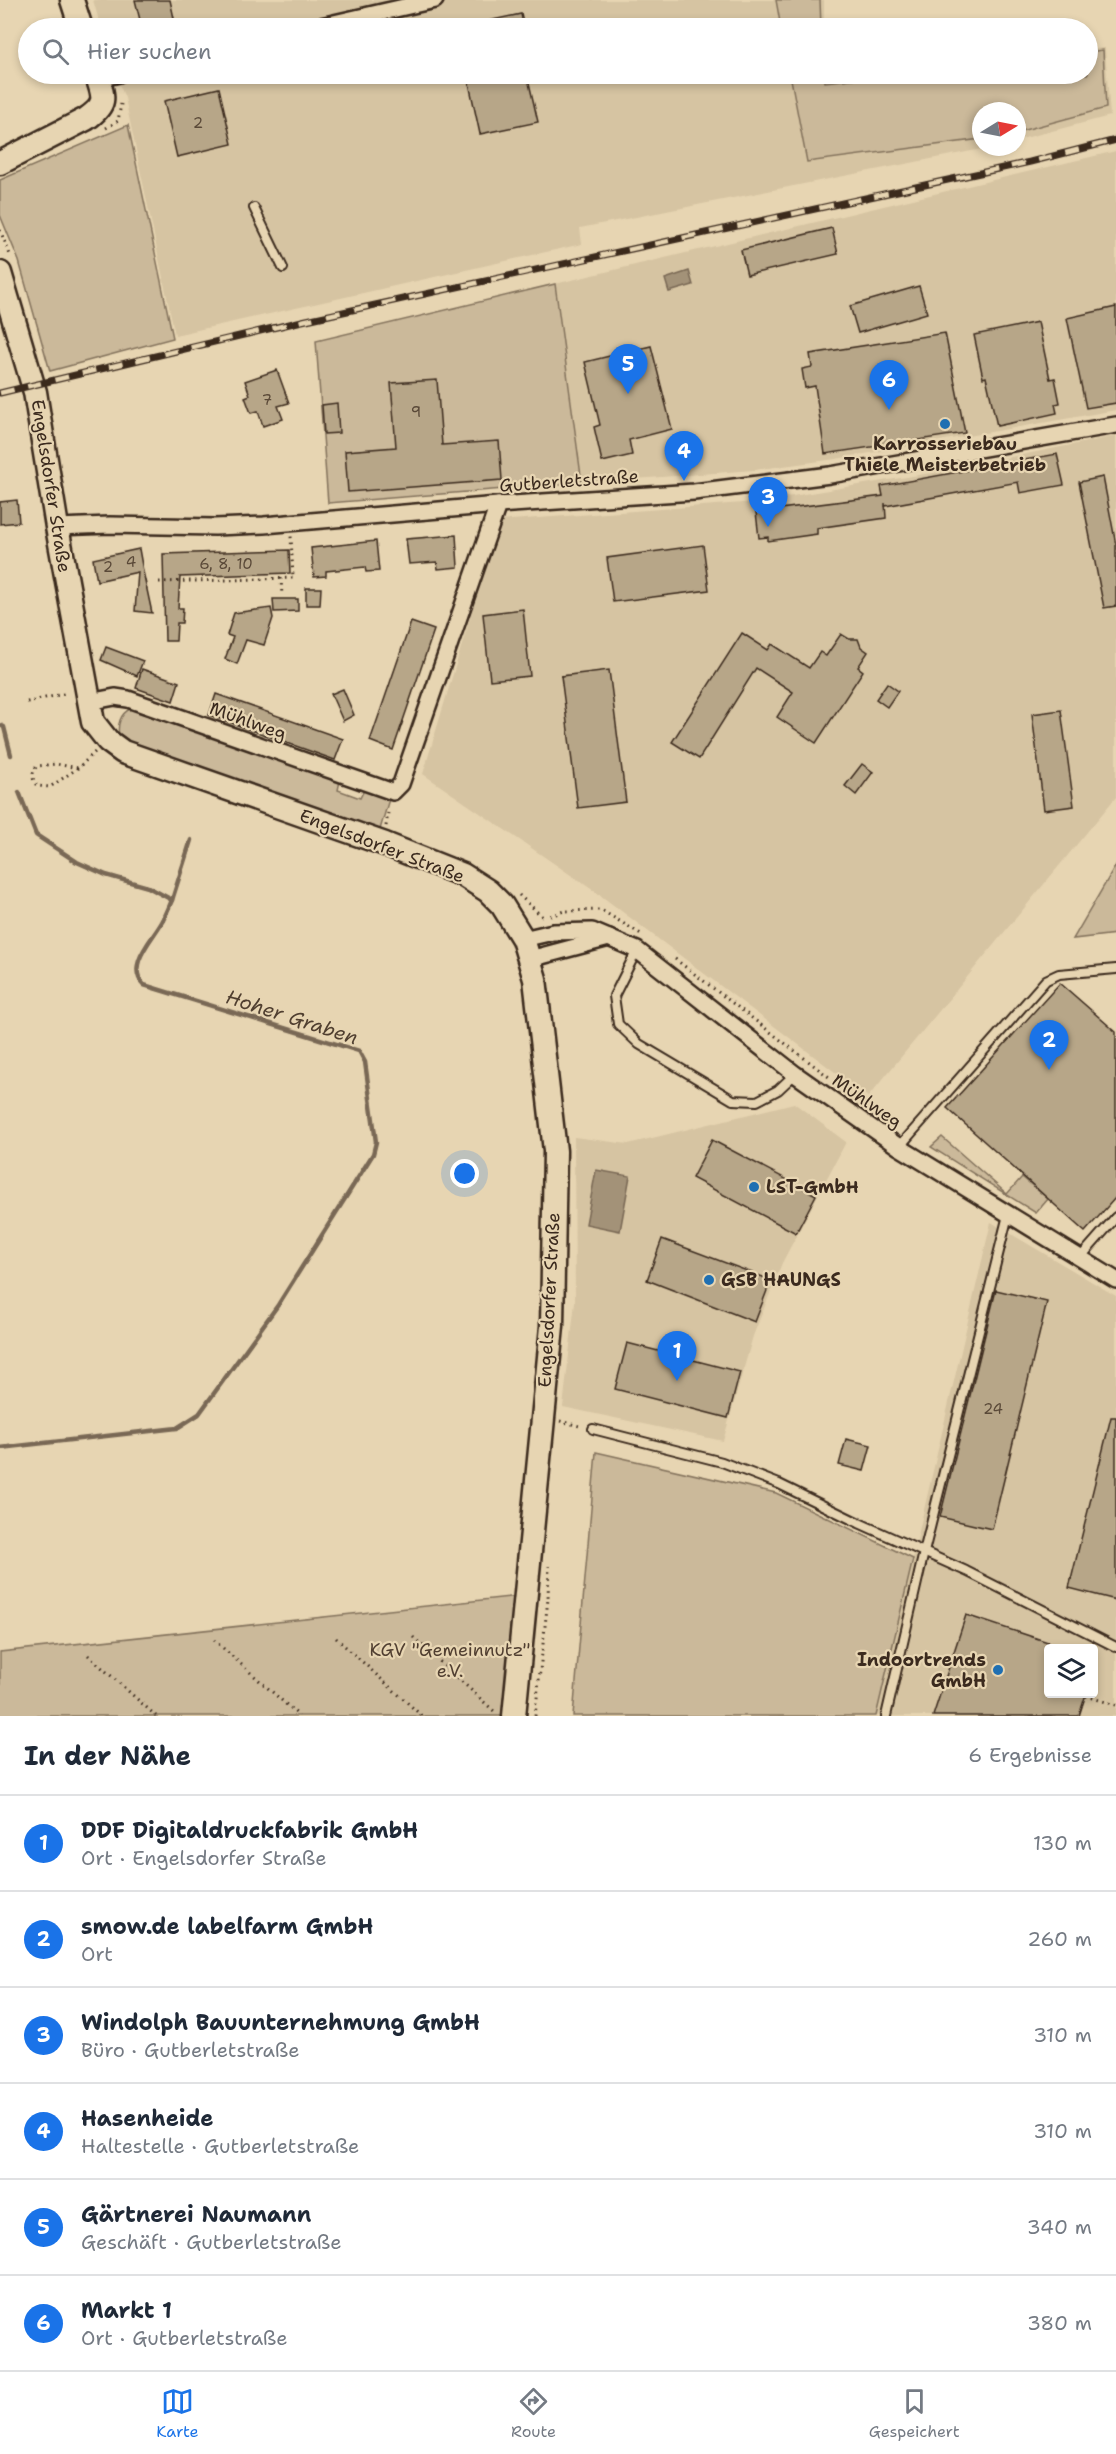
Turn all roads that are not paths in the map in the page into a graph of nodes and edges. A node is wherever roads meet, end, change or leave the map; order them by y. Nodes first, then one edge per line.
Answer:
1 (72, 0) edge
2 (435, 0) edge
3 (78, 18) edge
4 (356, 18) edge
5 (104, 84) edge
6 (0, 163) edge
7 (254, 208) dead end
8 (283, 268) dead end
9 (0, 273) edge
10 (1116, 425) edge
11 (498, 505) junction
12 (57, 527) junction
13 (79, 698) junction
14 (641, 943) junction
15 (527, 949) junction
16 (1116, 969) edge
17 (795, 1074) junction
18 (899, 1147) junction
19 (1008, 1215) junction
20 (1116, 1217) edge
21 (1079, 1259) junction
22 (1116, 1280) edge
23 (593, 1429) road end
24 (924, 1552) junction
25 (1116, 1647) edge
26 (514, 1716) edge
27 (886, 1716) edge

1 - 3 main road
2 - 4 street
5 - 6 main road
7 - 8 lane
9 - 12 main road, Engelsdorfer Straße
10 - 11 street, Gutberletstraße
11 - 12 street, Gutberletstraße
11 - 13 street, Mühlweg
12 - 13 main road, Engelsdorfer Straße
13 - 15 main road, Engelsdorfer Straße
14 - 15 street, Mühlweg
14 - 17 street, Mühlweg
14 - 17 lane
15 - 26 main road, Engelsdorfer Straße
16 - 18 lane
17 - 18 street, Mühlweg
18 - 19 street, Mühlweg
19 - 21 street, Mühlweg
19 - 24 lane
20 - 21 lane
21 - 22 street, Mühlweg
23 - 24 lane
24 - 25 lane
24 - 27 lane

